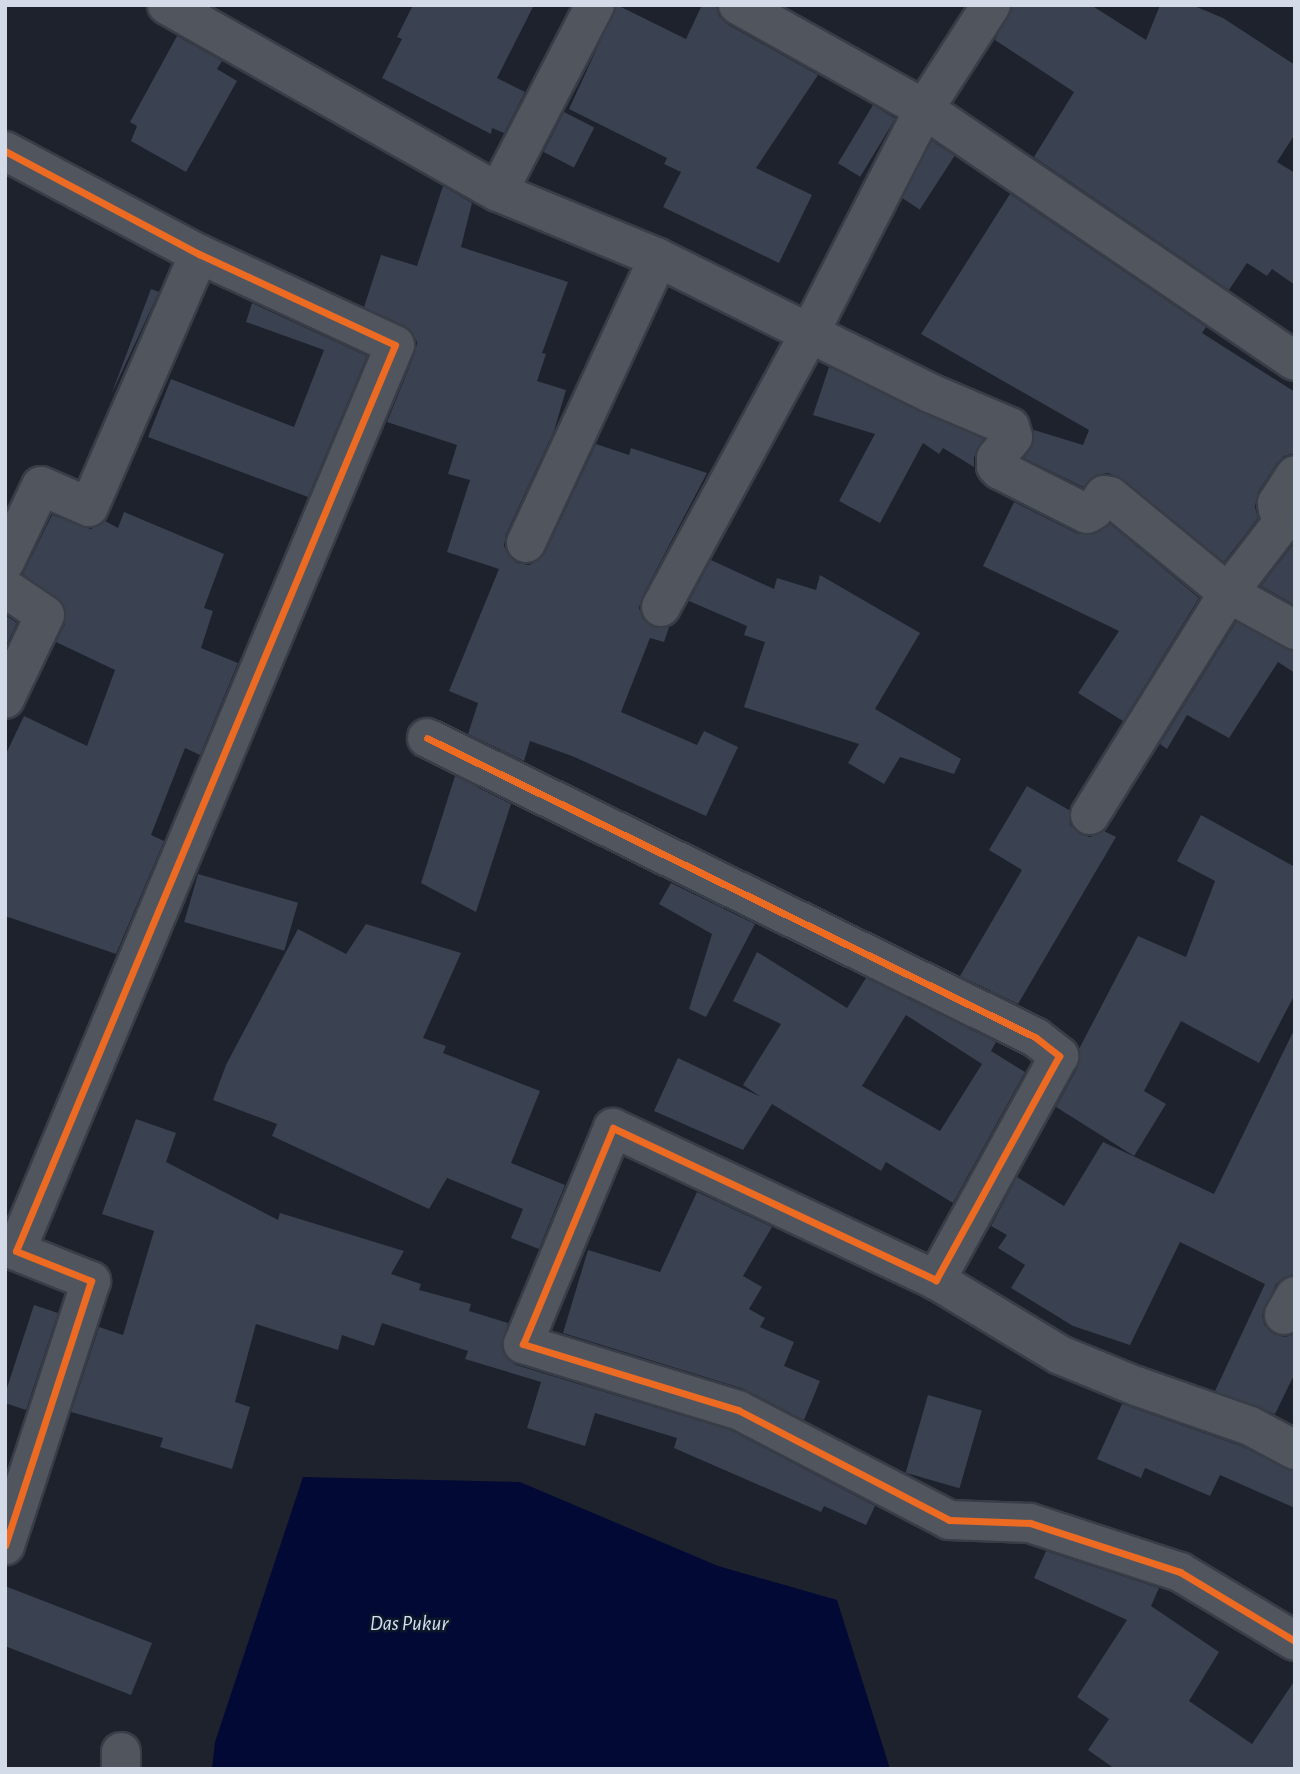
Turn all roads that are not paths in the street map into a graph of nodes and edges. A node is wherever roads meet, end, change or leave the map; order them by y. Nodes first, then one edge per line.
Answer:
1 (167, 5) edge
2 (595, 5) edge
3 (991, 5) edge
4 (746, 7) edge
5 (925, 109) junction
6 (10, 165) edge
7 (498, 192) junction
8 (199, 254) junction
9 (658, 258) junction
10 (810, 334) junction
11 (1295, 361) edge
12 (1295, 475) edge
13 (1291, 517) edge
14 (526, 543) dead end
15 (5, 562) edge
16 (5, 588) edge
17 (1228, 593) junction
18 (661, 607) dead end
19 (1295, 630) edge
20 (5, 699) edge
21 (427, 738) dead end
22 (1090, 815) dead end
23 (936, 1280) junction
24 (1295, 1450) edge
25 (5, 1545) edge
26 (1295, 1641) edge

1 - 7 street
2 - 7 street
3 - 5 street
4 - 5 street
5 - 10 street
5 - 11 street
6 - 8 street
7 - 9 street
8 - 15 street
8 - 25 street
9 - 10 street
9 - 14 street
10 - 17 street
10 - 18 street
12 - 13 street
13 - 17 street
16 - 20 street
17 - 19 street
17 - 22 street
21 - 23 street
23 - 24 street
23 - 26 street

